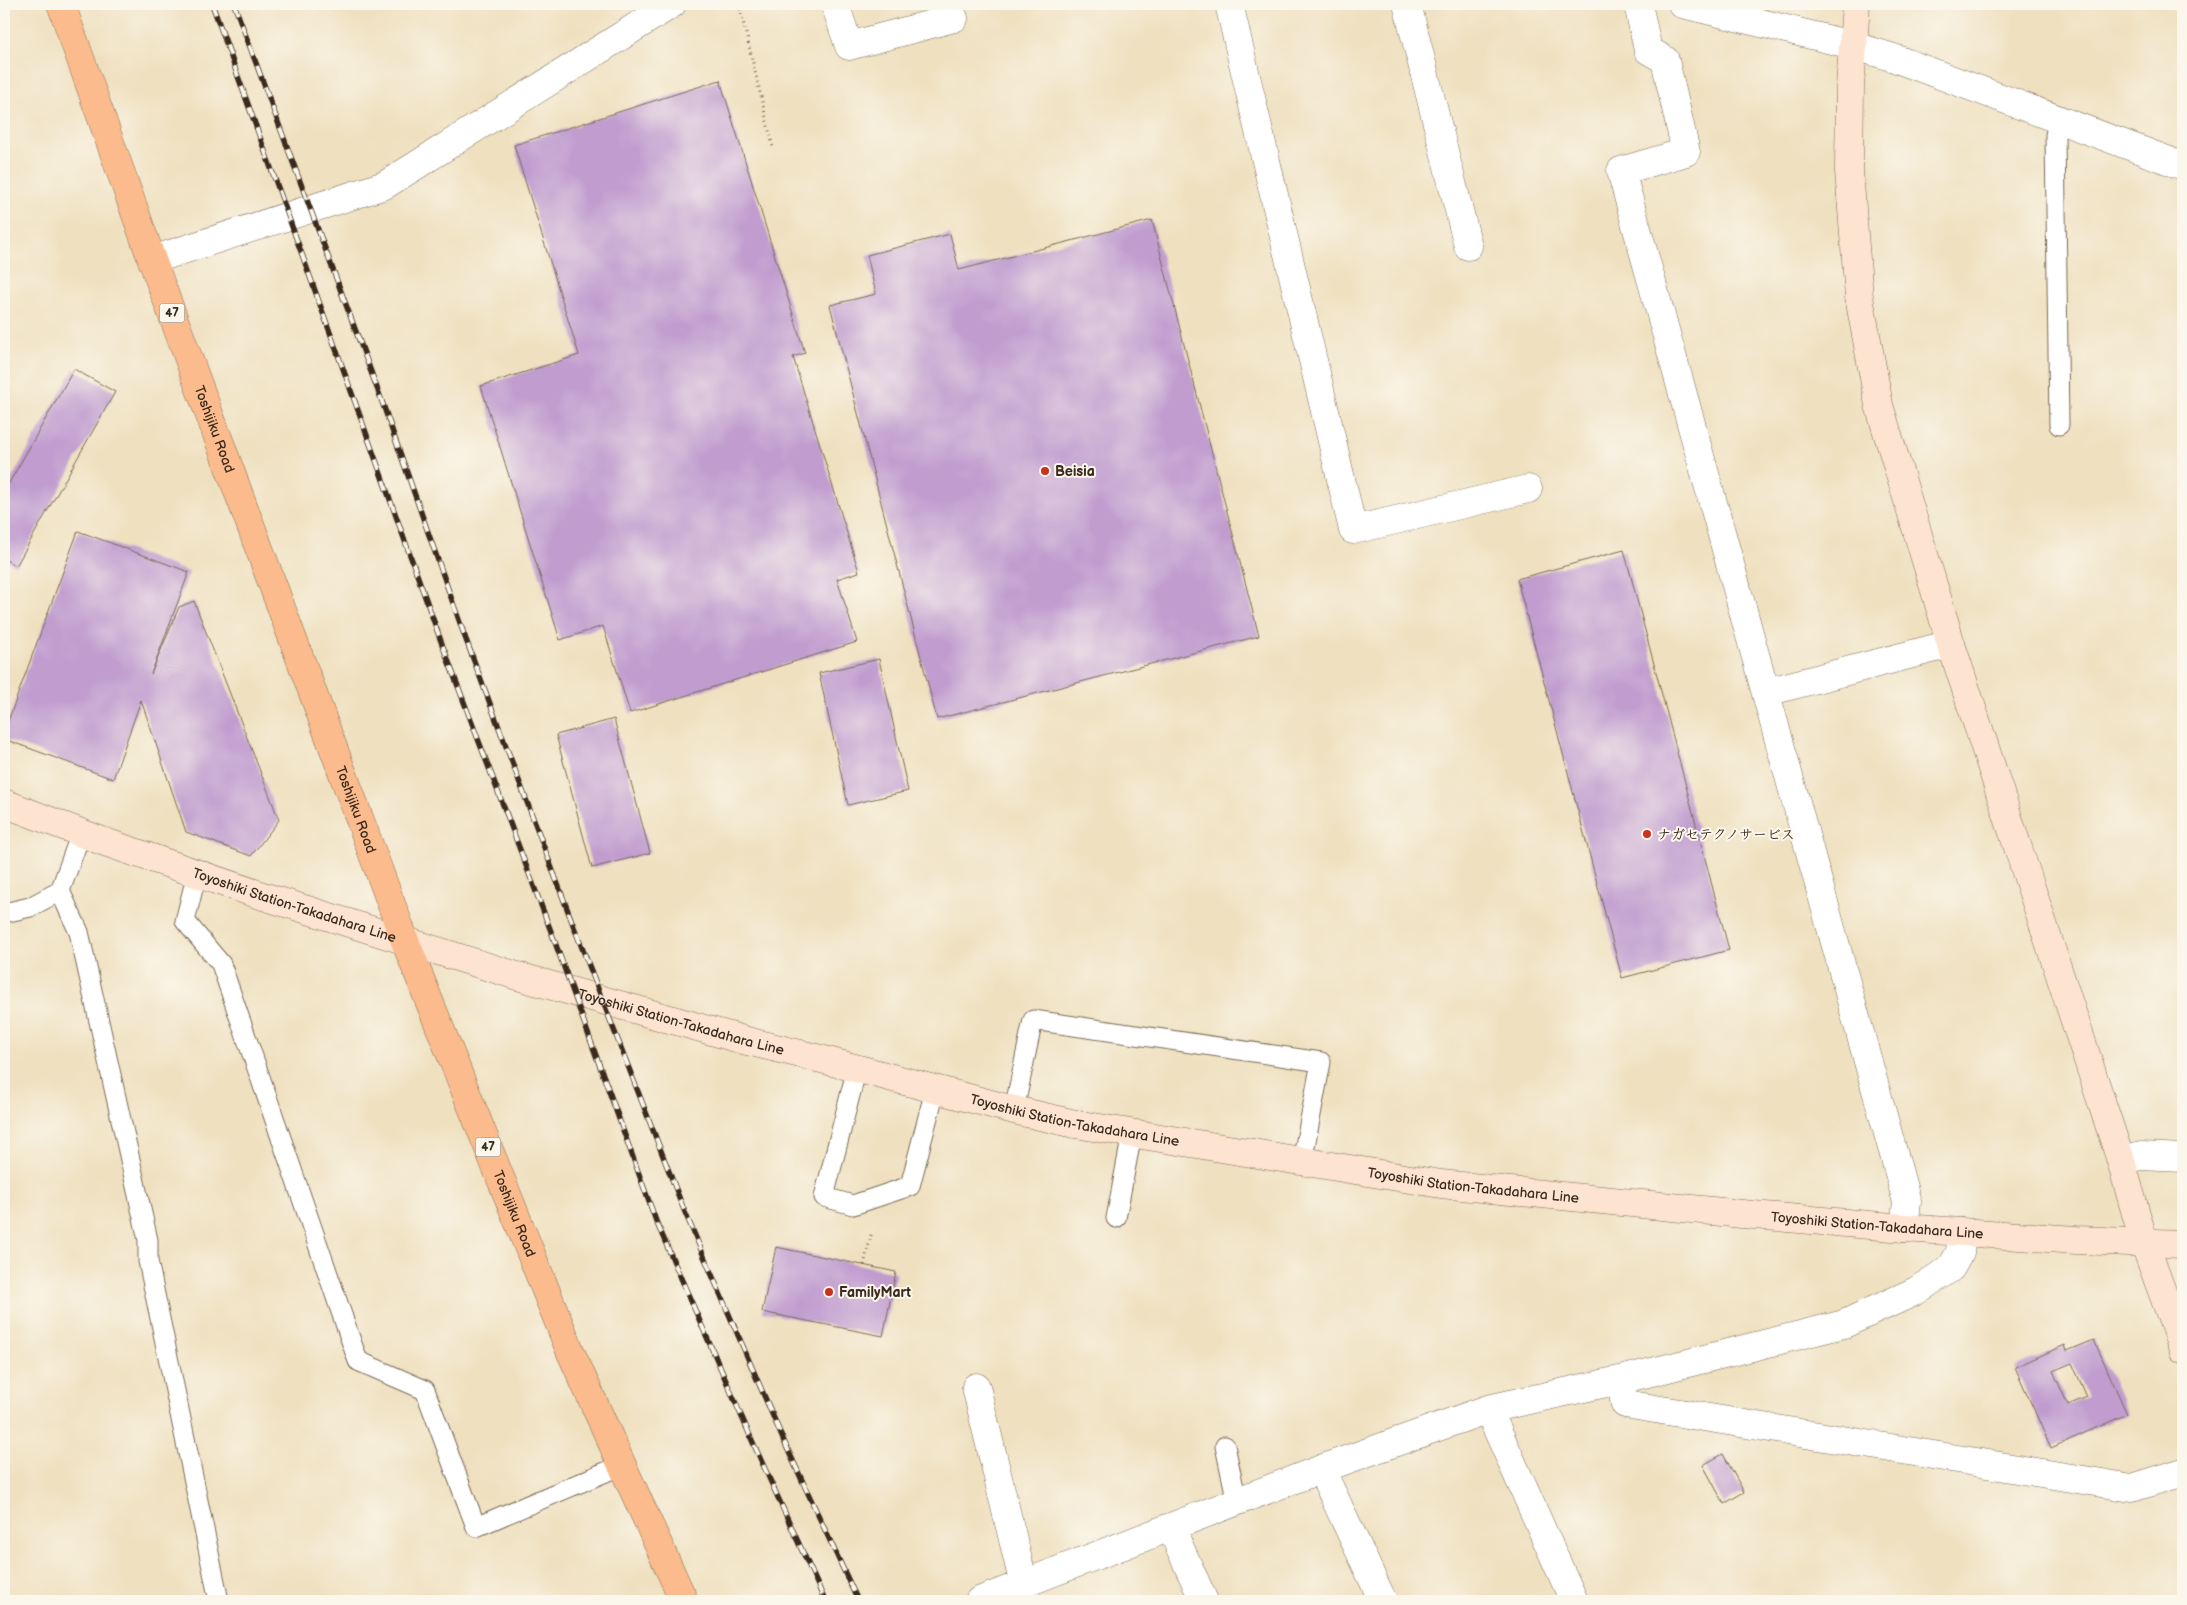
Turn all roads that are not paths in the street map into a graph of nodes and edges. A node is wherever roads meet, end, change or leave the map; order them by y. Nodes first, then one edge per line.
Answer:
1 (61, 4) edge
2 (672, 4) edge
3 (835, 4) edge
4 (1229, 4) edge
5 (1407, 4) edge
6 (1638, 4) edge
7 (1682, 4) edge
8 (1856, 4) edge
9 (954, 18) dead end
10 (1852, 45) junction
11 (2059, 119) junction
12 (2183, 166) edge
13 (1468, 246) dead end
14 (152, 260) junction
15 (2059, 425) dead end
16 (1528, 489) dead end
17 (1951, 644) junction
18 (1766, 692) junction
19 (4, 803) edge
20 (81, 833) junction
21 (197, 873) junction
22 (60, 891) junction
23 (4, 912) edge
24 (405, 941) junction
25 (857, 1068) junction
26 (935, 1090) junction
27 (1014, 1110) junction
28 (1132, 1134) junction
29 (2183, 1158) edge
30 (2120, 1161) junction
31 (1302, 1162) junction
32 (1116, 1218) dead end
33 (1904, 1228) junction
34 (1962, 1232) junction
35 (2144, 1242) junction
36 (2183, 1244) edge
37 (2183, 1349) edge
38 (1620, 1380) junction
39 (976, 1387) dead end
40 (1488, 1409) junction
41 (1225, 1446) dead end
42 (622, 1465) junction
43 (1321, 1470) junction
44 (2183, 1472) edge
45 (1237, 1502) junction
46 (1171, 1528) junction
47 (1024, 1585) junction
48 (219, 1601) edge
49 (684, 1601) edge
50 (980, 1601) edge
51 (1204, 1601) edge
52 (1383, 1601) edge
53 (1574, 1601) edge

1 - 14 main road, Toshijiku Road / 47
2 - 14 street
3 - 9 street
4 - 16 street
5 - 13 street
6 - 18 street
7 - 10 street
8 - 10 main road
10 - 11 street
10 - 17 main road
11 - 12 street
11 - 15 lane
14 - 24 main road, Toshijiku Road / 47
17 - 18 street
17 - 30 main road
18 - 33 street
19 - 20 main road, Toyoshiki Station-Takadahara Line
20 - 21 main road, Toyoshiki Station-Takadahara Line
20 - 22 lane
21 - 24 main road, Toyoshiki Station-Takadahara Line
21 - 42 lane
22 - 23 lane
22 - 48 lane
24 - 25 main road, Toyoshiki Station-Takadahara Line
24 - 42 main road, Toshijiku Road / 47
25 - 26 main road, Toyoshiki Station-Takadahara Line
25 - 26 lane
26 - 27 main road, Toyoshiki Station-Takadahara Line
27 - 28 main road, Toyoshiki Station-Takadahara Line
27 - 31 lane
28 - 31 main road, Toyoshiki Station-Takadahara Line
28 - 32 lane
29 - 30 street
30 - 35 main road
31 - 33 main road, Toyoshiki Station-Takadahara Line
33 - 34 main road, Toyoshiki Station-Takadahara Line
34 - 35 main road, Toyoshiki Station-Takadahara Line
34 - 38 street
35 - 36 main road, Toyoshiki Station-Takadahara Line
35 - 37 main road
38 - 40 street
38 - 44 street
39 - 47 street
40 - 43 street
40 - 53 street
41 - 45 lane
42 - 49 main road, Toshijiku Road / 47
43 - 45 street
43 - 52 street
45 - 46 street
46 - 47 street
46 - 51 street
47 - 50 street

